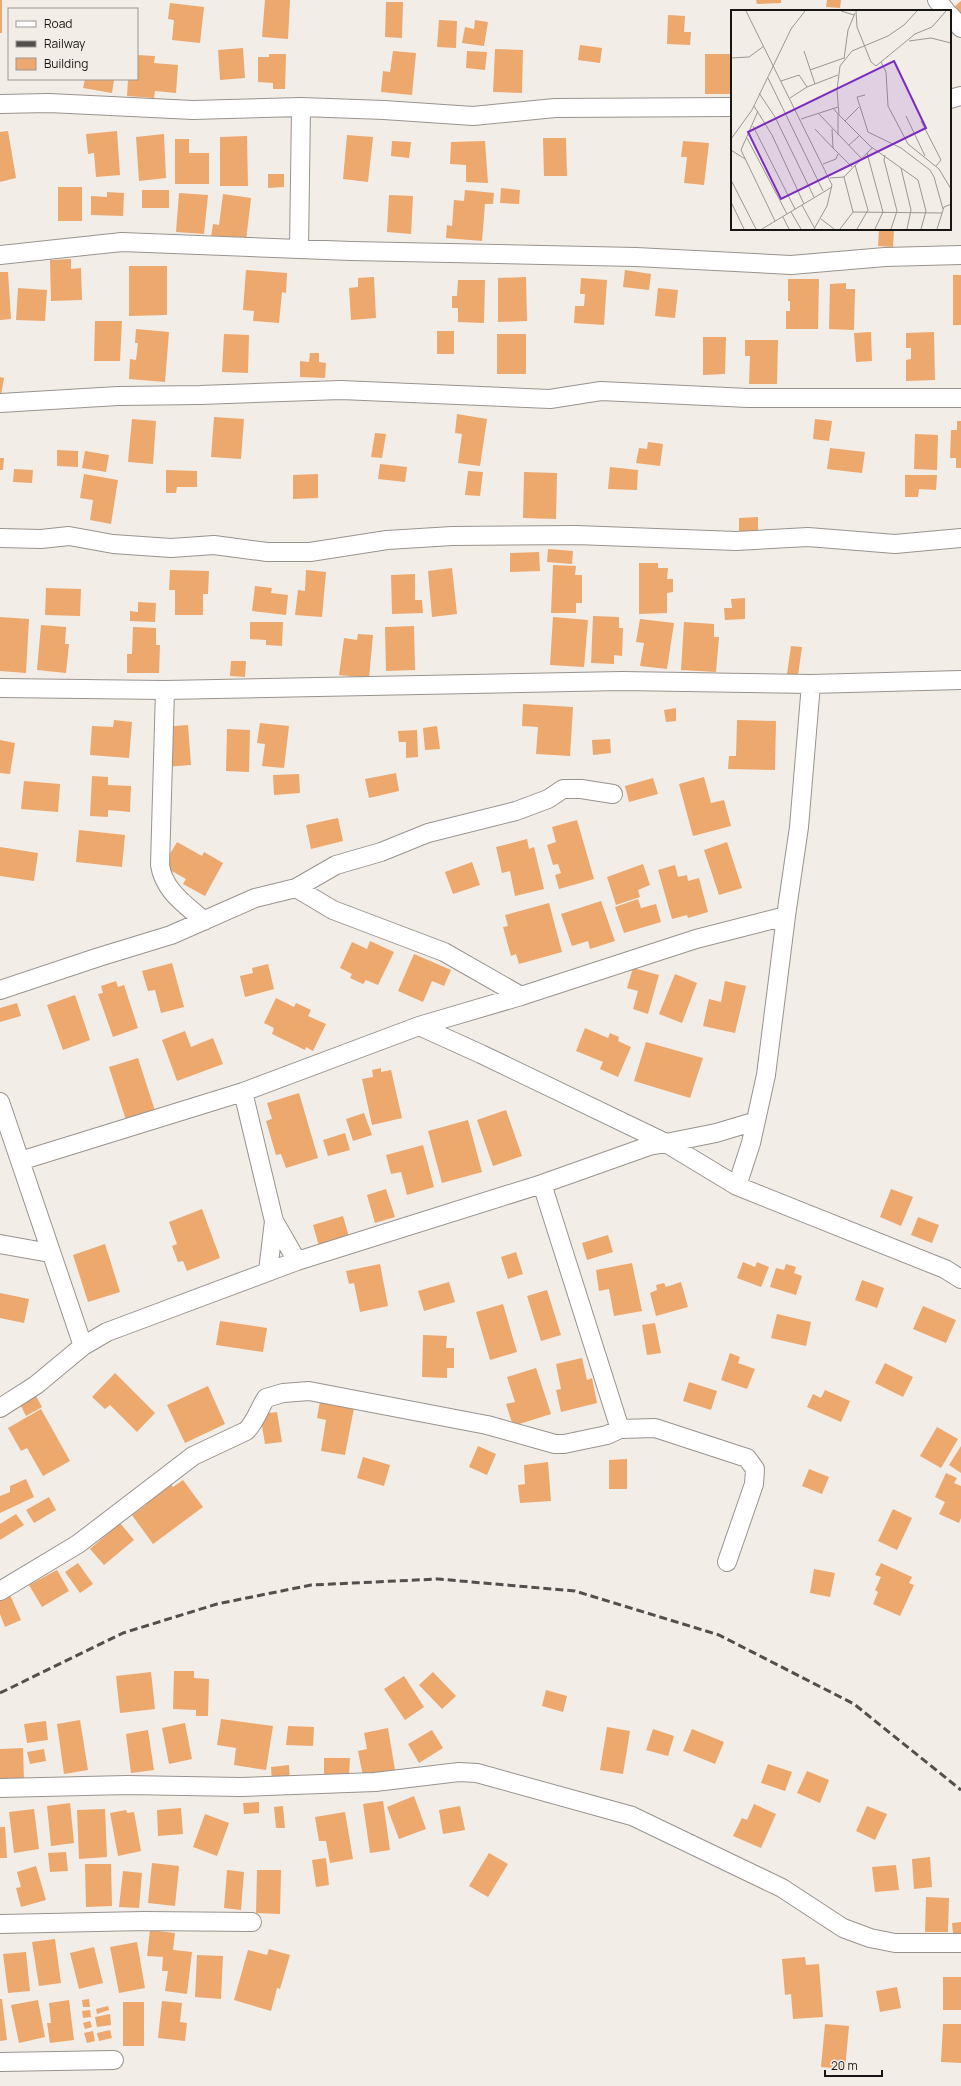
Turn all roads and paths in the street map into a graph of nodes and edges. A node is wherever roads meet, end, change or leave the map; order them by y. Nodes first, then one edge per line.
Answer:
1 (937, 0) edge
2 (945, 10) edge
3 (951, 16) edge
4 (961, 28) edge
5 (961, 96) edge
6 (951, 99) edge
7 (0, 104) edge
8 (301, 107) junction
9 (731, 107) edge
10 (299, 248) junction
11 (0, 255) edge
12 (961, 255) edge
13 (961, 398) edge
14 (0, 403) edge
15 (0, 538) edge
16 (961, 538) edge
17 (961, 680) edge
18 (811, 684) junction
19 (0, 688) edge
20 (164, 690) junction
21 (613, 794) dead end
22 (296, 888) junction
23 (786, 916) junction
24 (204, 921) junction
25 (0, 990) edge
26 (521, 996) junction
27 (419, 1026) junction
28 (243, 1092) junction
29 (0, 1102) edge
30 (756, 1121) junction
31 (666, 1143) junction
32 (20, 1162) junction
33 (542, 1184) junction
34 (737, 1186) junction
35 (274, 1221) junction
36 (0, 1244) edge
37 (50, 1253) junction
38 (297, 1261) junction
39 (268, 1272) junction
40 (961, 1279) edge
41 (83, 1346) junction
42 (0, 1408) edge
43 (620, 1429) junction
44 (727, 1562) dead end
45 (0, 1591) edge
46 (0, 1788) edge
47 (252, 1922) dead end
48 (0, 1924) edge
49 (961, 1943) edge
50 (114, 2060) dead end
51 (0, 2062) edge

1 - 2 street
3 - 4 street
5 - 6 street
7 - 8 street
8 - 9 street
8 - 10 street
10 - 11 street
10 - 12 street
13 - 14 street
15 - 16 street
17 - 18 street
18 - 20 street
18 - 23 street
19 - 20 street
20 - 24 street
21 - 22 street
22 - 24 street
22 - 26 street
23 - 26 street
23 - 30 street
24 - 25 street
26 - 27 street
27 - 28 street
27 - 31 street
28 - 32 street
28 - 35 street
29 - 32 street
30 - 31 street
30 - 34 street
31 - 33 street
31 - 34 street
32 - 37 street
33 - 38 street
33 - 43 street
34 - 40 street
35 - 38 street
35 - 39 street
36 - 37 street
37 - 41 street
38 - 39 street
39 - 41 street
41 - 42 street
43 - 44 street
43 - 45 street
46 - 49 street
47 - 48 street
50 - 51 street

